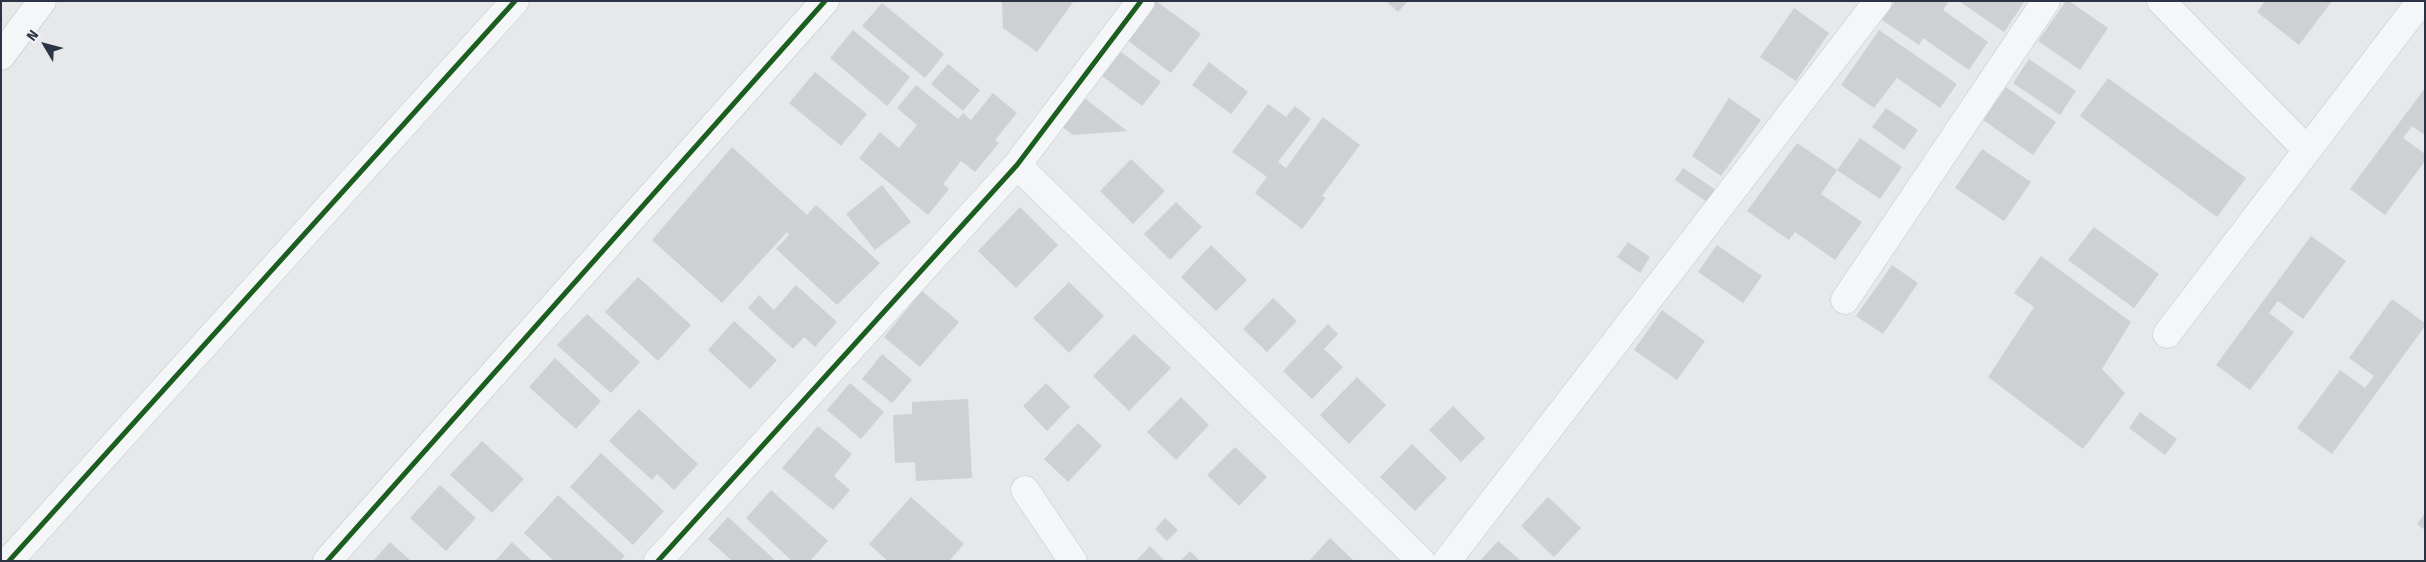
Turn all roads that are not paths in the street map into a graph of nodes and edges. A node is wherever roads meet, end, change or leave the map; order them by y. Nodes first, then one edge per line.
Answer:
1 (42, 1) edge
2 (515, 1) edge
3 (825, 1) edge
4 (1141, 1) edge
5 (1878, 1) edge
6 (2046, 1) edge
7 (2162, 1) edge
8 (2422, 1) edge
9 (1, 56) edge
10 (2307, 150) junction
11 (1017, 164) junction
12 (1845, 300) dead end
13 (2166, 334) dead end
14 (1025, 490) dead end
15 (8, 561) edge
16 (327, 561) edge
17 (658, 561) edge
18 (1073, 561) edge
19 (1421, 561) edge
20 (1447, 561) edge

1 - 9 street
2 - 15 street
3 - 16 street
4 - 11 street
5 - 20 street
6 - 12 street
7 - 10 street
8 - 10 street
10 - 13 street
11 - 17 street
11 - 19 street
14 - 18 street

